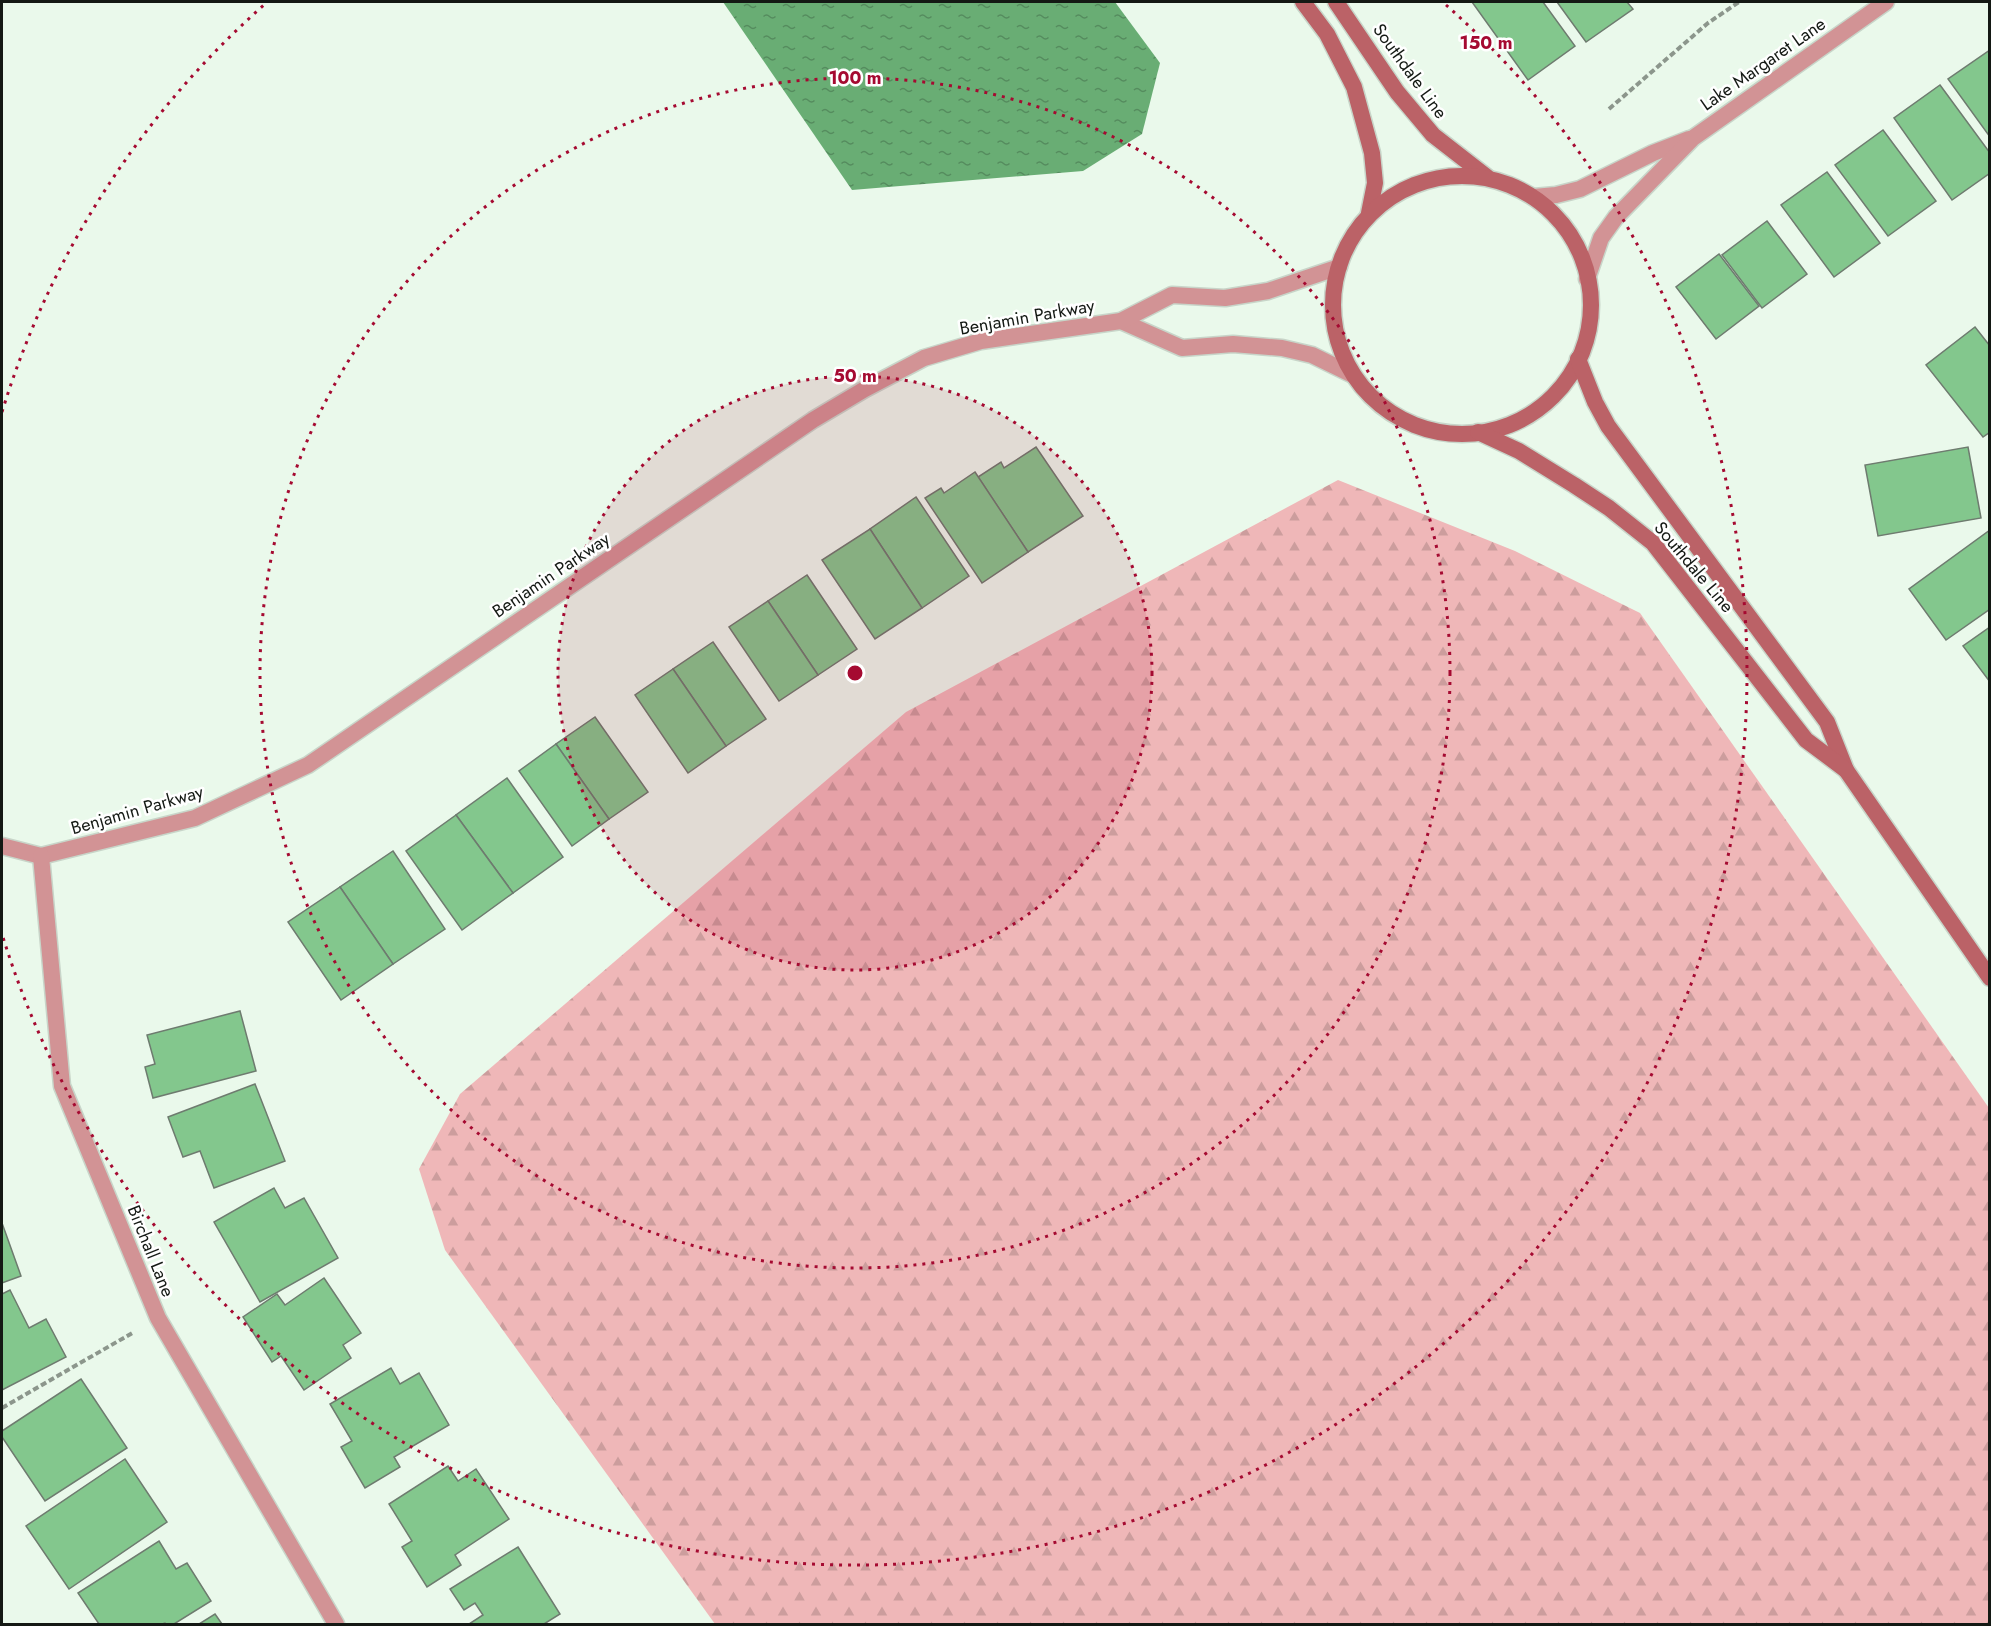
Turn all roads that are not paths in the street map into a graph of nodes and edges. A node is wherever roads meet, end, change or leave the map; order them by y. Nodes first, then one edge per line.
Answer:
1 (1303, 2) edge
2 (1336, 2) edge
3 (1886, 2) edge
4 (1693, 138) junction
5 (1488, 178) junction
6 (1534, 197) junction
7 (1369, 213) junction
8 (1339, 267) junction
9 (1587, 279) junction
10 (1121, 321) junction
11 (1578, 359) junction
12 (1353, 375) junction
13 (1477, 432) junction
14 (1846, 770) junction
15 (2, 846) edge
16 (41, 856) junction
17 (1989, 978) edge
18 (336, 1624) edge

1 - 7 main road
2 - 5 main road, Southdale Line
3 - 4 street, Lake Margaret Lane
4 - 6 street, Lake Margaret Lane
4 - 9 street, Lake Margaret Lane
5 - 6 main road
5 - 7 main road
6 - 9 main road
7 - 8 main road
8 - 10 street, Benjamin Parkway
8 - 12 main road
9 - 11 main road
10 - 12 street, Benjamin Parkway
10 - 16 street, Benjamin Parkway
11 - 13 main road
11 - 14 main road, Southdale Line
12 - 13 main road
13 - 14 main road, Southdale Line
14 - 17 main road, Southdale Line
15 - 16 street, Benjamin Parkway
16 - 18 street, Birchall Lane

